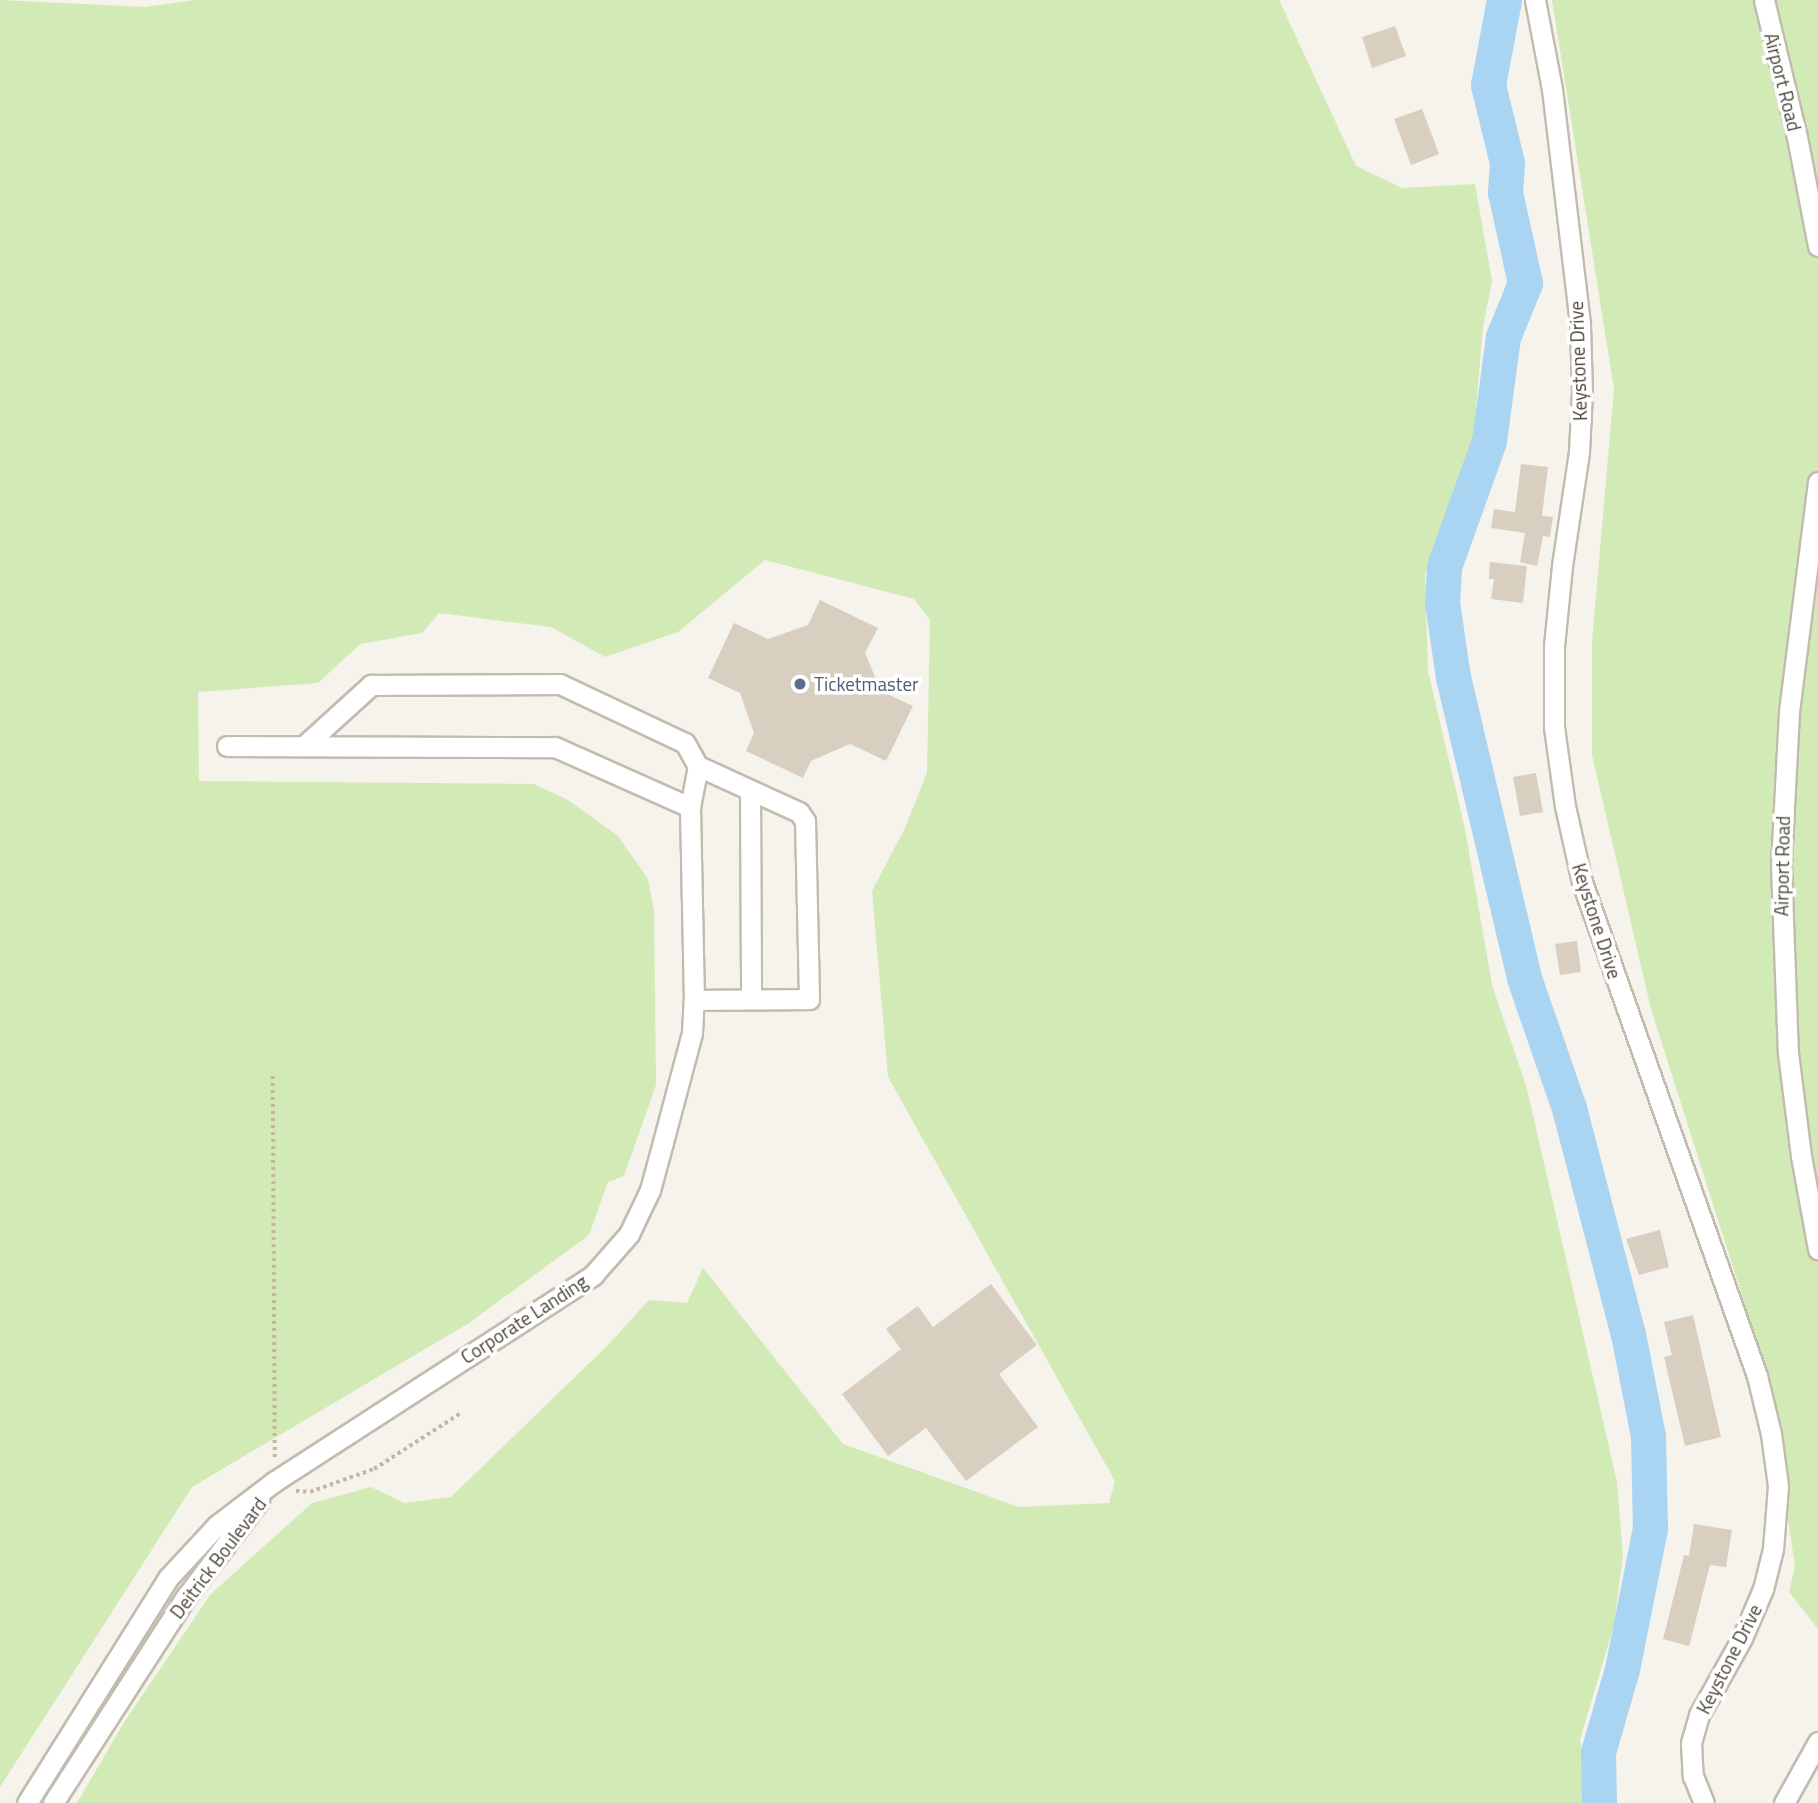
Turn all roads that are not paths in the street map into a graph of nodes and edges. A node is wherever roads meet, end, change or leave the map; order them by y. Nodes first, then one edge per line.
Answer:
1 (1535, 0) edge
2 (1764, 0) edge
3 (1818, 246) edge
4 (1818, 482) edge
5 (227, 746) dead end
6 (304, 746) junction
7 (698, 766) junction
8 (750, 790) junction
9 (690, 807) junction
10 (751, 999) junction
11 (694, 1000) junction
12 (1818, 1249) edge
13 (275, 1481) junction
14 (1818, 1742) edge
15 (27, 1803) edge
16 (52, 1803) edge
17 (1704, 1803) edge
18 (1784, 1803) edge

1 - 17 street, Keystone Drive
2 - 3 street, Airport Road
4 - 12 street, Airport Road
5 - 6 street
6 - 7 street
6 - 9 street
7 - 8 street
7 - 9 street, Corporate Landing
8 - 10 street
8 - 10 street
9 - 11 street, Corporate Landing
10 - 11 street
11 - 13 street, Corporate Landing
13 - 15 street, Deitrick Boulevard
13 - 16 street, Deitrick Boulevard
14 - 18 street

